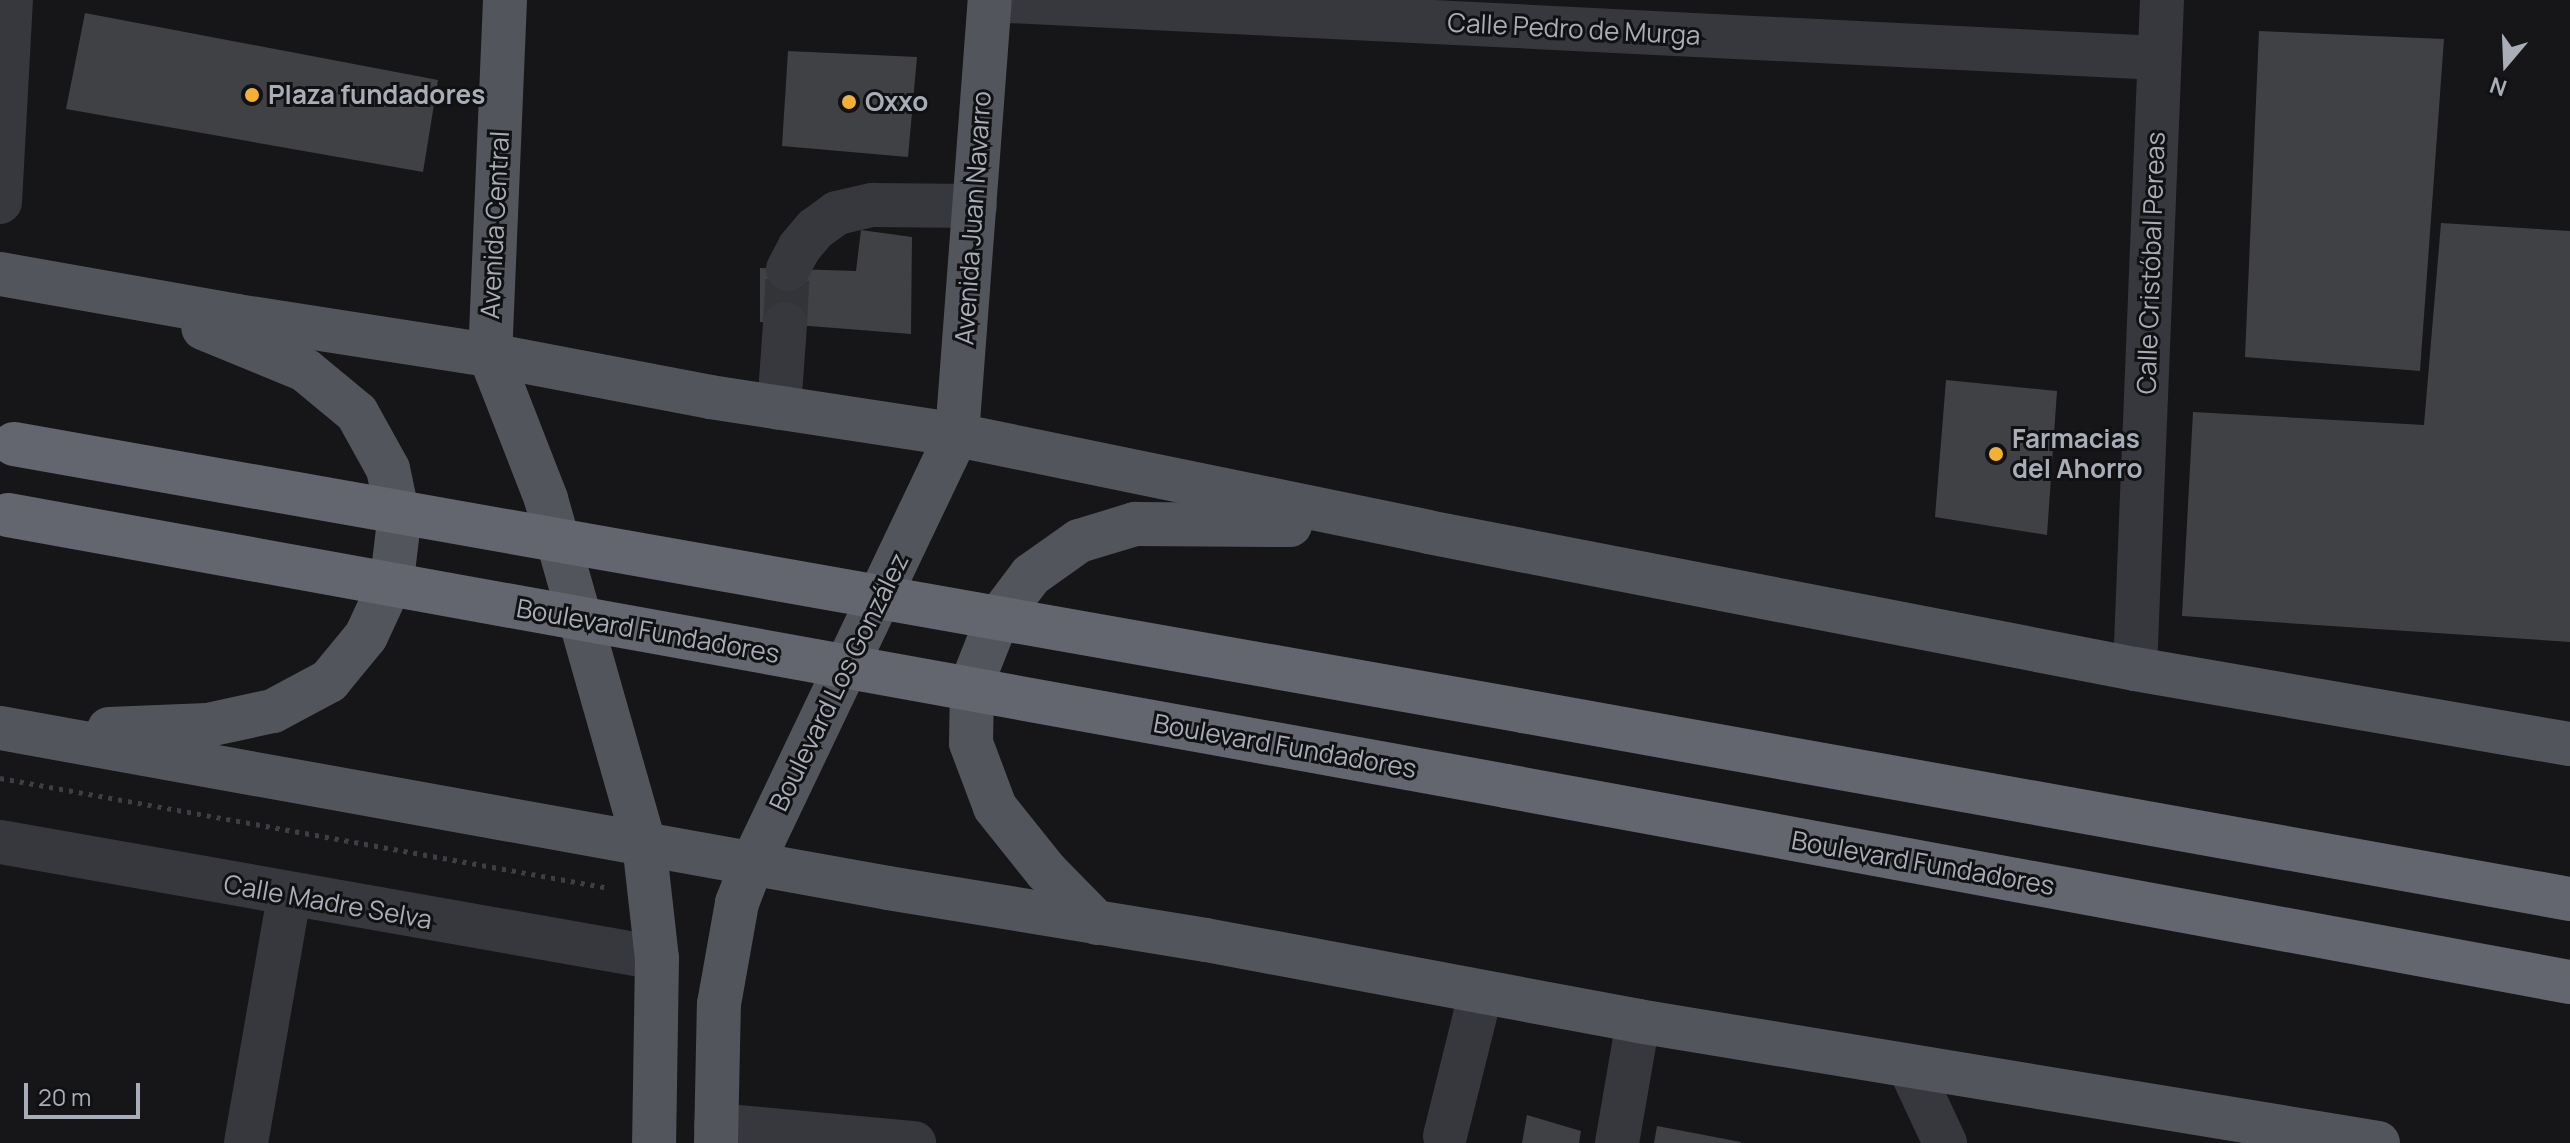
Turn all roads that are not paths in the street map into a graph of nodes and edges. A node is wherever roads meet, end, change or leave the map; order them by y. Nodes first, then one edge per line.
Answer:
1 (11, 0) edge
2 (505, 0) edge
3 (990, 0) edge
4 (2162, 0) edge
5 (2159, 58) junction
6 (0, 202) edge
7 (975, 206) junction
8 (788, 269) tunnel mouth
9 (0, 274) edge
10 (97, 289) junction
11 (785, 324) tunnel mouth
12 (490, 355) junction
13 (779, 408) junction
14 (957, 435) junction
15 (7, 443) edge
16 (4, 515) edge
17 (1428, 532) junction
18 (2135, 669) junction
19 (13, 730) edge
20 (2570, 744) edge
21 (0, 842) edge
22 (644, 843) junction
23 (752, 864) junction
24 (289, 896) junction
25 (2570, 899) edge
26 (1097, 923) junction
27 (657, 958) junction
28 (2570, 982) edge
29 (1481, 992) junction
30 (1638, 1021) junction
31 (1909, 1066) junction
32 (716, 1134) edge
33 (1445, 1136) dead end
34 (246, 1143) edge
35 (654, 1143) edge
36 (914, 1143) edge
37 (1617, 1143) edge
38 (1945, 1143) edge
39 (2377, 1143) edge

1 - 6 street
2 - 12 main road, Avenida Central
3 - 5 street, Calle Pedro de Murga
3 - 7 main road, Avenida Juan Navarro
4 - 5 street, Calle Cristóbal Pereas
5 - 18 street, Calle Cristóbal Pereas
7 - 8 street
7 - 14 main road, Avenida Juan Navarro
9 - 10 main road
10 - 12 main road
10 - 19 main road
11 - 13 street
12 - 13 main road
12 - 22 main road
13 - 14 main road
14 - 17 main road
14 - 23 main road, Boulevard Los González
15 - 25 highway, bridge
16 - 28 highway, Boulevard Fundadores, bridge
17 - 18 main road
17 - 26 main road
18 - 20 main road
19 - 22 main road
21 - 24 street, Calle Madre Selva
22 - 23 main road
22 - 27 main road
23 - 26 main road
23 - 32 main road, Boulevard Los González
24 - 27 street, Calle Madre Selva
24 - 34 street
26 - 29 main road
27 - 35 main road
29 - 30 main road
29 - 33 street
30 - 31 main road
30 - 37 street
31 - 38 street
31 - 39 main road
32 - 36 street

